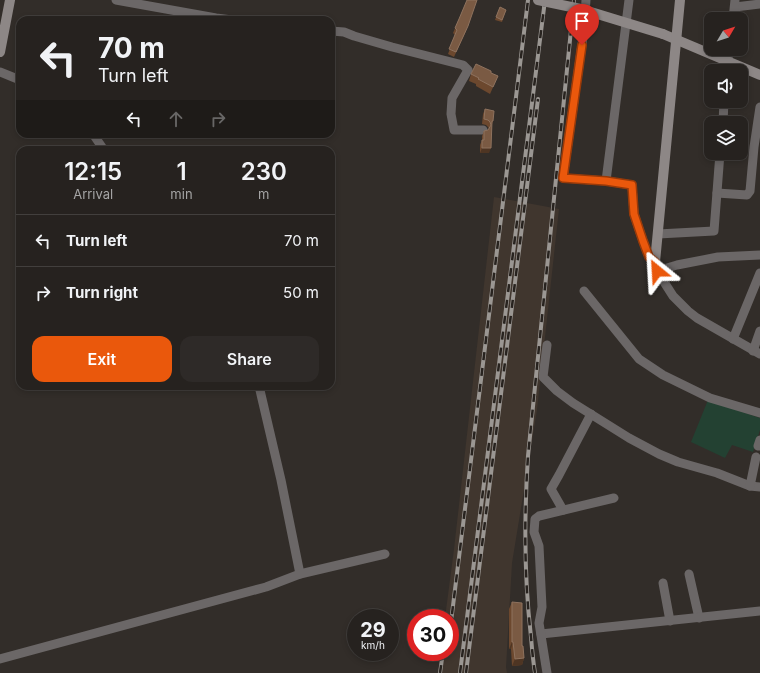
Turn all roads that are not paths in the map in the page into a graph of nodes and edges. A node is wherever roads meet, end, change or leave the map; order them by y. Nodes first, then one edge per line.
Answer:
1 (10, 0) edge
2 (116, 0) edge
3 (538, 0) edge
4 (586, 0) edge
5 (629, 0) edge
6 (680, 0) edge
7 (735, 3) edge
8 (760, 4) edge
9 (205, 16) edge
10 (335, 31) edge
11 (676, 39) junction
12 (0, 52) edge
13 (723, 64) edge
14 (0, 72) edge
15 (748, 72) edge
16 (760, 75) edge
17 (16, 78) edge
18 (760, 107) edge
19 (483, 130) edge
20 (757, 147) edge
21 (719, 160) edge
22 (606, 181) junction
23 (717, 193) junction
24 (658, 234) junction
25 (760, 254) edge
26 (656, 266) junction
27 (760, 273) edge
28 (584, 291) dead end
29 (760, 331) edge
30 (733, 339) junction
31 (547, 345) dead end
32 (756, 352) edge
33 (260, 390) edge
34 (760, 413) edge
35 (591, 414) junction
36 (760, 440) edge
37 (760, 446) edge
38 (756, 457) dead end
39 (750, 486) junction
40 (760, 487) edge
41 (614, 498) dead end
42 (563, 510) junction
43 (385, 554) dead end
44 (300, 574) junction
45 (689, 574) dead end
46 (663, 583) dead end
47 (760, 611) edge
48 (699, 618) junction
49 (670, 621) junction
50 (541, 634) junction
51 (0, 659) edge
52 (547, 673) edge

1 - 12 street
2 - 9 street
3 - 11 street, bridge
4 - 22 street
5 - 22 street
6 - 11 street
7 - 8 street
10 - 19 street
11 - 13 street
11 - 24 street
14 - 17 street
15 - 16 street
18 - 20 street
20 - 23 street
21 - 23 street
22 - 26 street
23 - 24 street
24 - 26 street
25 - 26 street
26 - 30 street
27 - 30 street
28 - 34 street
29 - 32 street
30 - 32 street
31 - 35 street
33 - 44 street
35 - 39 street
35 - 42 street
36 - 37 street
38 - 39 street
39 - 40 street
41 - 42 street
42 - 50 street
43 - 44 street
44 - 51 street
45 - 48 street
46 - 49 street
47 - 48 street
48 - 49 street
49 - 50 street
50 - 52 street

